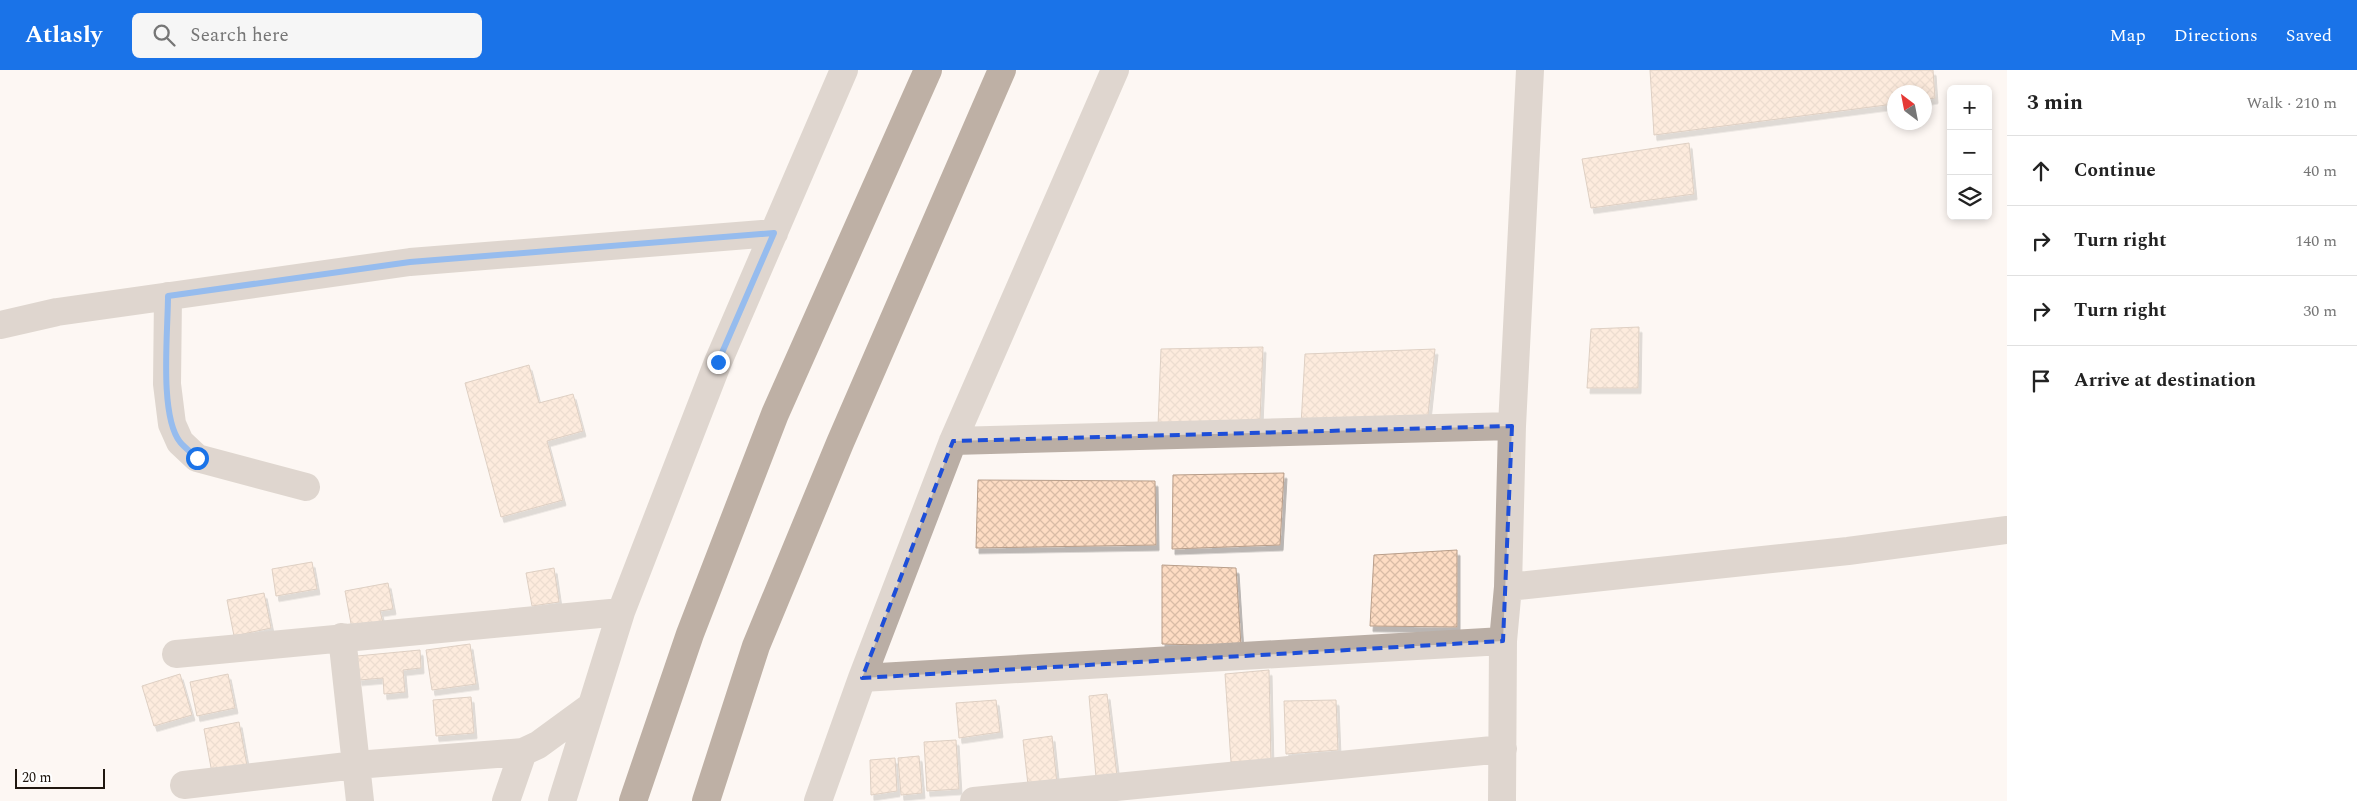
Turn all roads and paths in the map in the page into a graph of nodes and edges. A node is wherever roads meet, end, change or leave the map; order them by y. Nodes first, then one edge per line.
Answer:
1 (844, 70) edge
2 (928, 70) edge
3 (1002, 70) edge
4 (1115, 70) edge
5 (1530, 70) edge
6 (774, 233) junction
7 (168, 296) junction
8 (0, 325) edge
9 (1512, 426) junction
10 (953, 440) junction
11 (306, 487) dead end
12 (2007, 530) edge
13 (1508, 587) junction
14 (621, 612) junction
15 (342, 637) junction
16 (1503, 641) junction
17 (176, 654) dead end
18 (862, 678) junction
19 (590, 707) junction
20 (1502, 749) junction
21 (522, 752) junction
22 (356, 765) junction
23 (184, 785) dead end
24 (360, 801) edge
25 (506, 801) edge
26 (562, 801) edge
27 (633, 801) edge
28 (706, 801) edge
29 (818, 801) edge
30 (974, 801) edge
31 (1502, 801) edge

1 - 6 street
2 - 27 highway
3 - 28 highway
4 - 10 street
5 - 9 street
6 - 7 street
6 - 14 street
7 - 8 street
7 - 11 street
9 - 10 street
9 - 13 street
10 - 18 street
12 - 13 street
13 - 16 street
14 - 15 street
14 - 19 street
15 - 17 street
15 - 22 street
16 - 18 street
16 - 20 street
18 - 29 street
19 - 21 street
19 - 26 street
20 - 30 street
20 - 31 street
21 - 22 street
21 - 25 street
22 - 23 street
22 - 24 street

